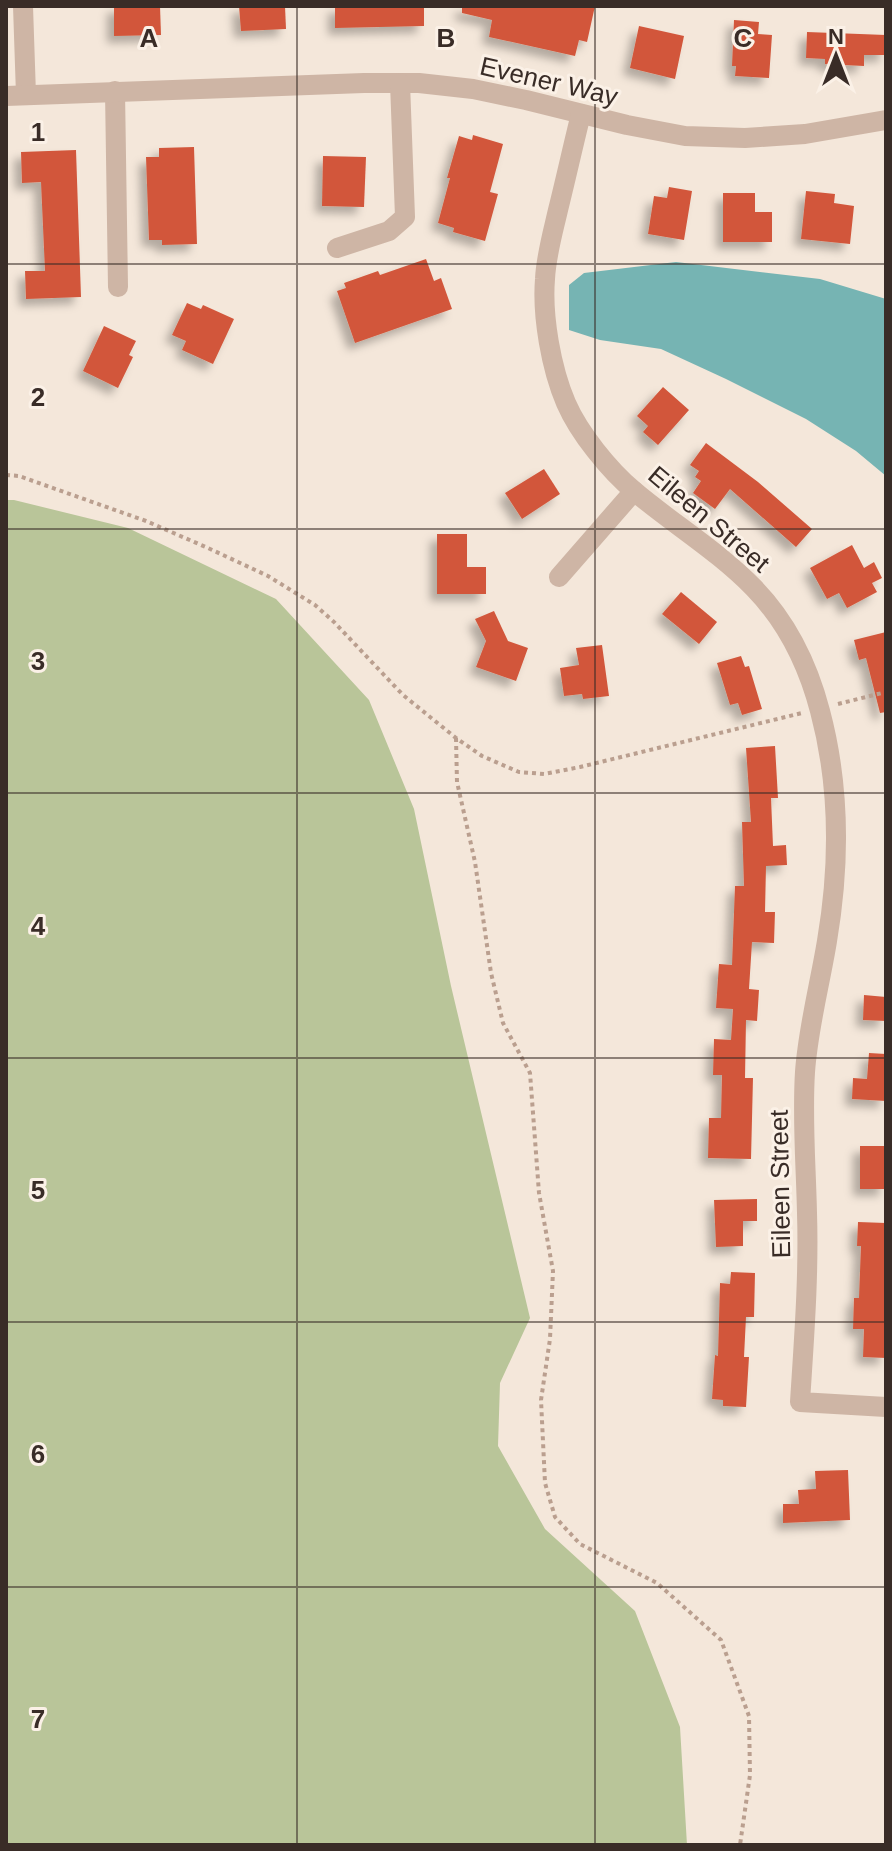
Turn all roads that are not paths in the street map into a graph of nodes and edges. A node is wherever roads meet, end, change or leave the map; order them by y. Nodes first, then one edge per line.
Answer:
1 (23, 6) edge
2 (400, 83) junction
3 (115, 91) junction
4 (16, 96) edge
5 (581, 114) junction
6 (886, 120) edge
7 (337, 248) dead end
8 (118, 287) dead end
9 (634, 491) junction
10 (559, 577) dead end
11 (886, 1407) edge

1 - 4 street
2 - 3 street, Evener Way
2 - 5 street, Evener Way
2 - 7 street
3 - 4 street, Evener Way
3 - 8 street
5 - 6 street, Evener Way
5 - 9 street, Eileen Street
9 - 10 street
9 - 11 street, Eileen Street

